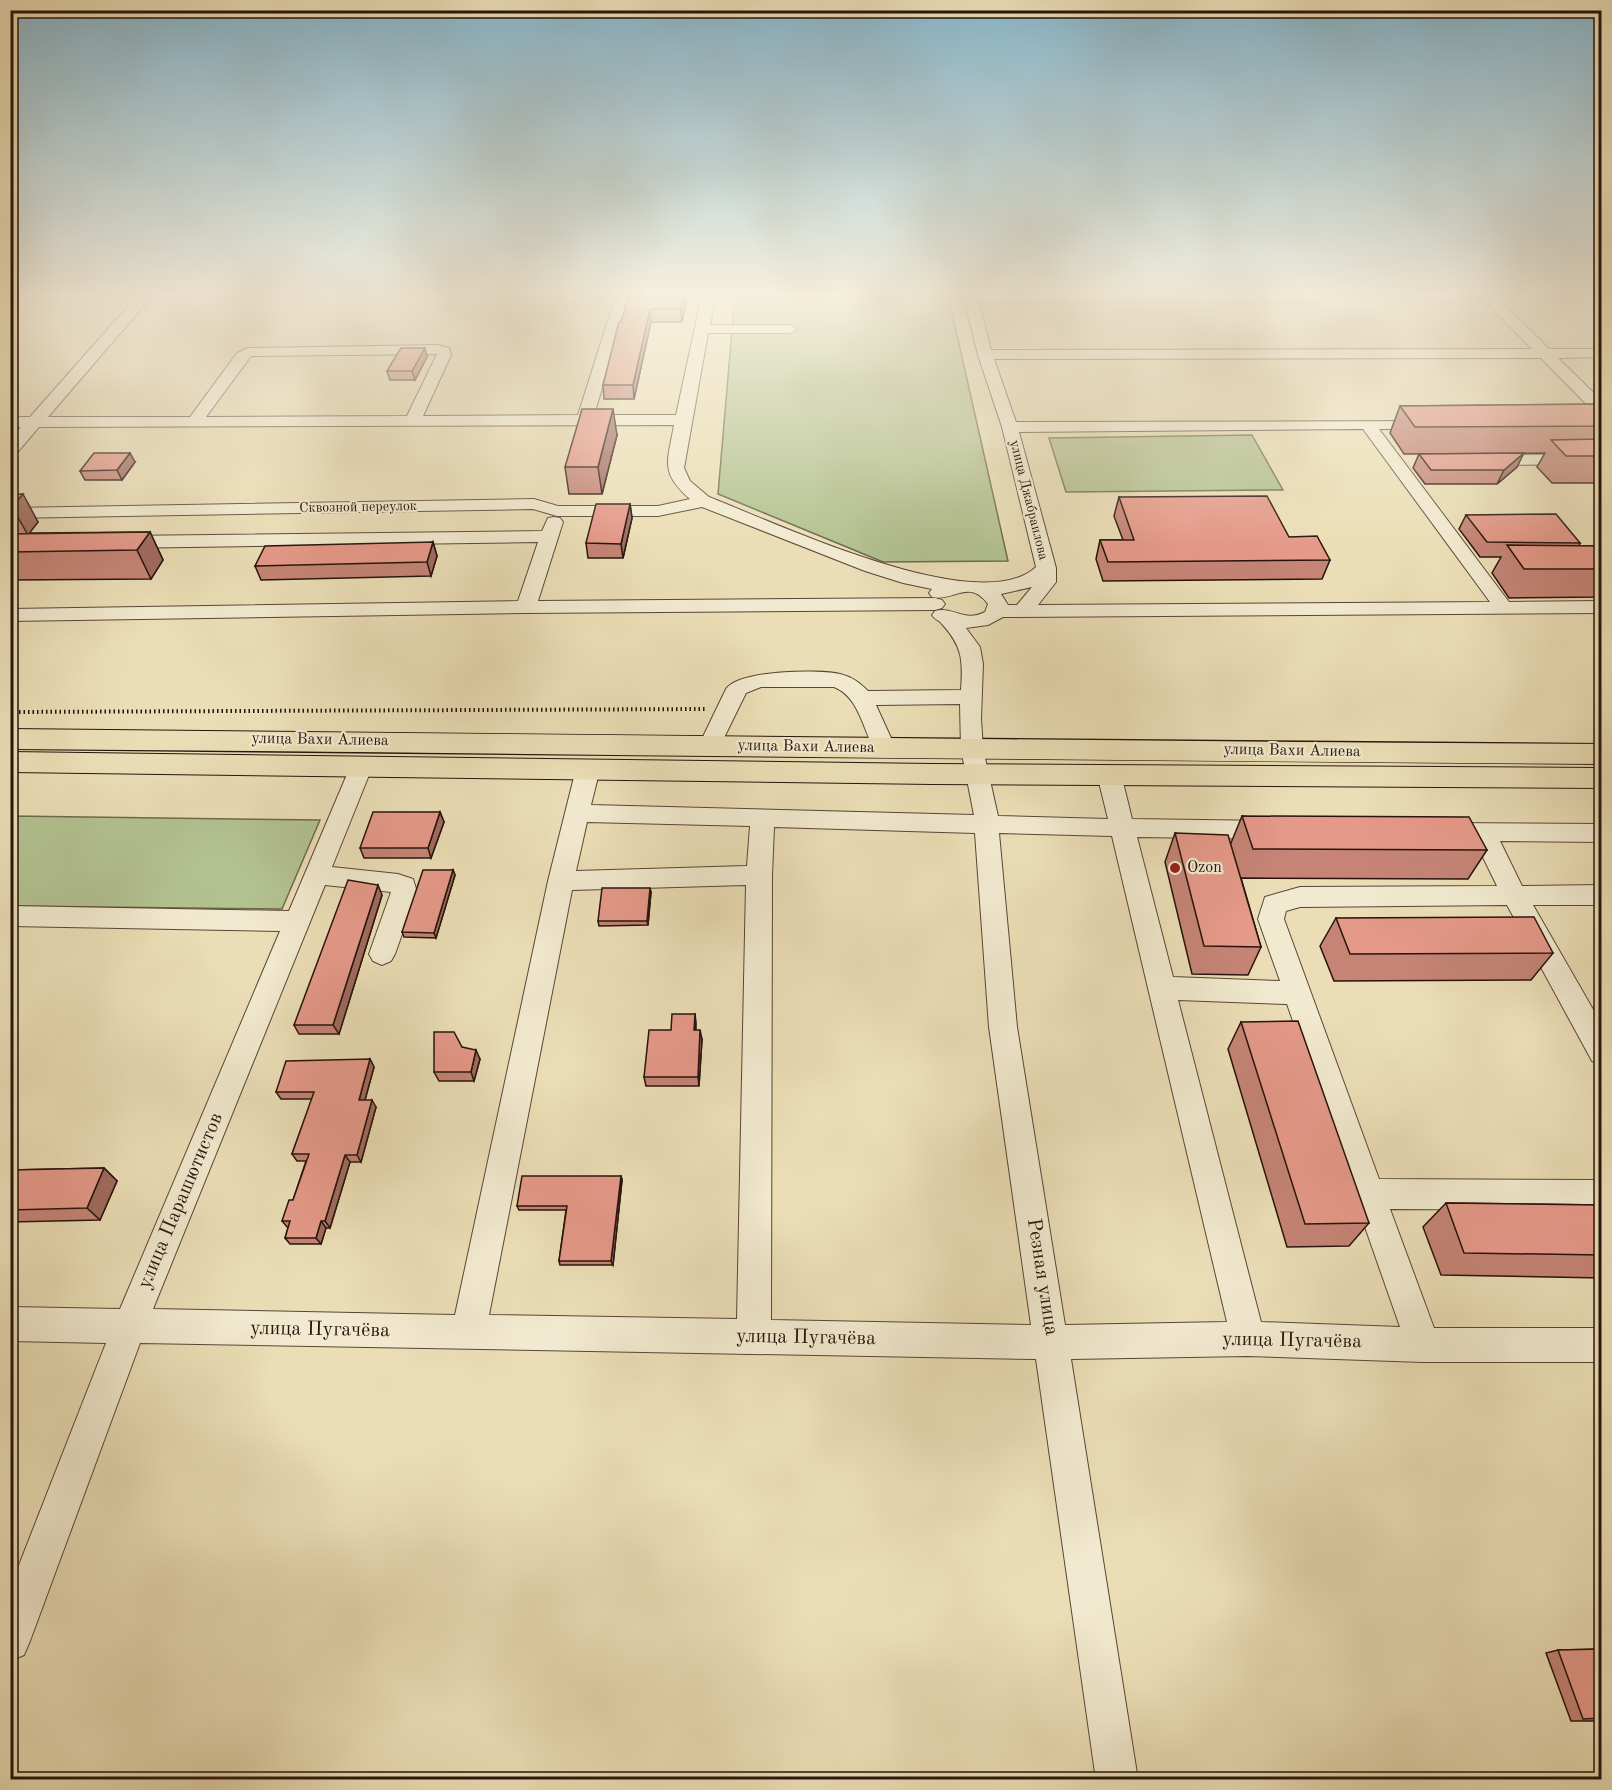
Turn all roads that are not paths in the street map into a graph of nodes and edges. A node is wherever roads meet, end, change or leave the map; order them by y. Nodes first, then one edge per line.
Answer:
1 (74, 379) edge
2 (226, 379) edge
3 (433, 379) edge
4 (598, 379) edge
5 (692, 379) edge
6 (993, 379) edge
7 (1565, 379) edge
8 (1598, 418) edge
9 (413, 420) junction
10 (585, 420) junction
11 (683, 420) junction
12 (10, 422) edge
13 (37, 422) junction
14 (195, 422) junction
15 (1449, 423) edge
16 (1367, 424) junction
17 (1010, 427) junction
18 (10, 450) edge
19 (1602, 459) edge
20 (1475, 460) edge
21 (1395, 461) junction
22 (1418, 461) edge
23 (703, 501) junction
24 (557, 511) junction
25 (10, 513) edge
26 (548, 540) junction
27 (106, 548) edge
28 (1474, 566) junction
29 (1498, 566) dead end
30 (1046, 575) junction
31 (910, 579) junction
32 (954, 586) junction
33 (982, 589) junction
34 (526, 607) junction
35 (1503, 607) junction
36 (1602, 607) edge
37 (941, 611) junction
38 (1088, 611) junction
39 (1022, 612) junction
40 (10, 615) edge
41 (992, 615) junction
42 (970, 647) junction
43 (971, 697) junction
44 (862, 698) junction
45 (10, 739) edge
46 (710, 745) junction
47 (885, 749) junction
48 (1602, 754) edge
49 (975, 761) junction
50 (10, 762) edge
51 (362, 765) junction
52 (588, 769) junction
53 (1109, 774) junction
54 (1602, 778) edge
55 (579, 813) junction
56 (763, 817) junction
57 (986, 823) junction
58 (1122, 828) junction
59 (1297, 830) edge
60 (1425, 831) edge
61 (1483, 832) junction
62 (1602, 833) edge
63 (317, 875) junction
64 (759, 875) junction
65 (561, 881) junction
66 (1602, 895) edge
67 (1514, 896) junction
68 (10, 916) edge
69 (298, 921) junction
70 (382, 954) dead end
71 (1163, 987) junction
72 (1298, 993) junction
73 (1602, 1052) edge
74 (1369, 1194) junction
75 (1602, 1195) edge
76 (10, 1324) edge
77 (129, 1327) junction
78 (468, 1333) junction
79 (754, 1337) junction
80 (1248, 1339) junction
81 (1052, 1342) junction
82 (1423, 1345) junction
83 (1602, 1346) edge
84 (10, 1641) edge
85 (1117, 1779) edge

1 - 13 street
2 - 14 street
3 - 9 street
4 - 10 street
5 - 11 street
6 - 17 street, улица Джабраилова
7 - 8 street
9 - 10 street
9 - 14 street
10 - 11 street
11 - 23 street
12 - 13 street
13 - 14 street
13 - 18 street
15 - 16 street
16 - 17 street
16 - 21 street
17 - 30 street, улица Джабраилова
19 - 20 street
21 - 22 street
21 - 28 street
23 - 24 street, Сквозной переулок
23 - 31 street, улица Джабраилова
24 - 25 street, Сквозной переулок
24 - 26 street
26 - 27 street
26 - 34 street
28 - 29 street
28 - 35 street
30 - 33 street, улица Джабраилова
30 - 38 street, улица Джабраилова
30 - 39 street, улица Джабраилова
31 - 32 street, улица Джабраилова
31 - 37 street
32 - 33 street, улица Джабраилова
32 - 37 street
33 - 41 street
34 - 37 street
34 - 40 street
35 - 36 street
35 - 38 street
37 - 41 street
37 - 42 street
38 - 39 street
39 - 41 street
41 - 42 street
42 - 43 street, Резная улица
43 - 44 street
43 - 49 street, Резная улица
44 - 46 street
44 - 47 street
45 - 46 main road, улица Вахи Алиева
46 - 47 main road, улица Вахи Алиева
47 - 49 main road, улица Вахи Алиева
48 - 49 main road, улица Вахи Алиева
49 - 52 main road, улица Вахи Алиева
49 - 53 main road, улица Вахи Алиева
49 - 57 street, Резная улица
50 - 51 main road, улица Вахи Алиева
51 - 52 main road, улица Вахи Алиева
51 - 63 street, улица Парашютистов
52 - 55 street
53 - 54 main road, улица Вахи Алиева
53 - 58 street
55 - 56 street
55 - 65 street
56 - 57 street
56 - 64 street
57 - 58 street
57 - 81 street, Резная улица
58 - 59 street
58 - 71 street
60 - 61 street
61 - 62 street
61 - 67 street
63 - 69 street, улица Парашютистов
63 - 70 street
64 - 65 street
64 - 79 street
65 - 78 street
66 - 67 street
67 - 72 street
67 - 73 street
68 - 69 street
69 - 77 street, улица Парашютистов
71 - 72 street
71 - 80 street
72 - 74 street
74 - 75 street
74 - 82 street
76 - 77 street, улица Пугачёва
77 - 78 street, улица Пугачёва
77 - 84 street, улица Парашютистов
78 - 79 street, улица Пугачёва
79 - 81 street, улица Пугачёва
80 - 81 street, улица Пугачёва
80 - 82 street, улица Пугачёва
81 - 85 street, Резная улица
82 - 83 street, улица Пугачёва

